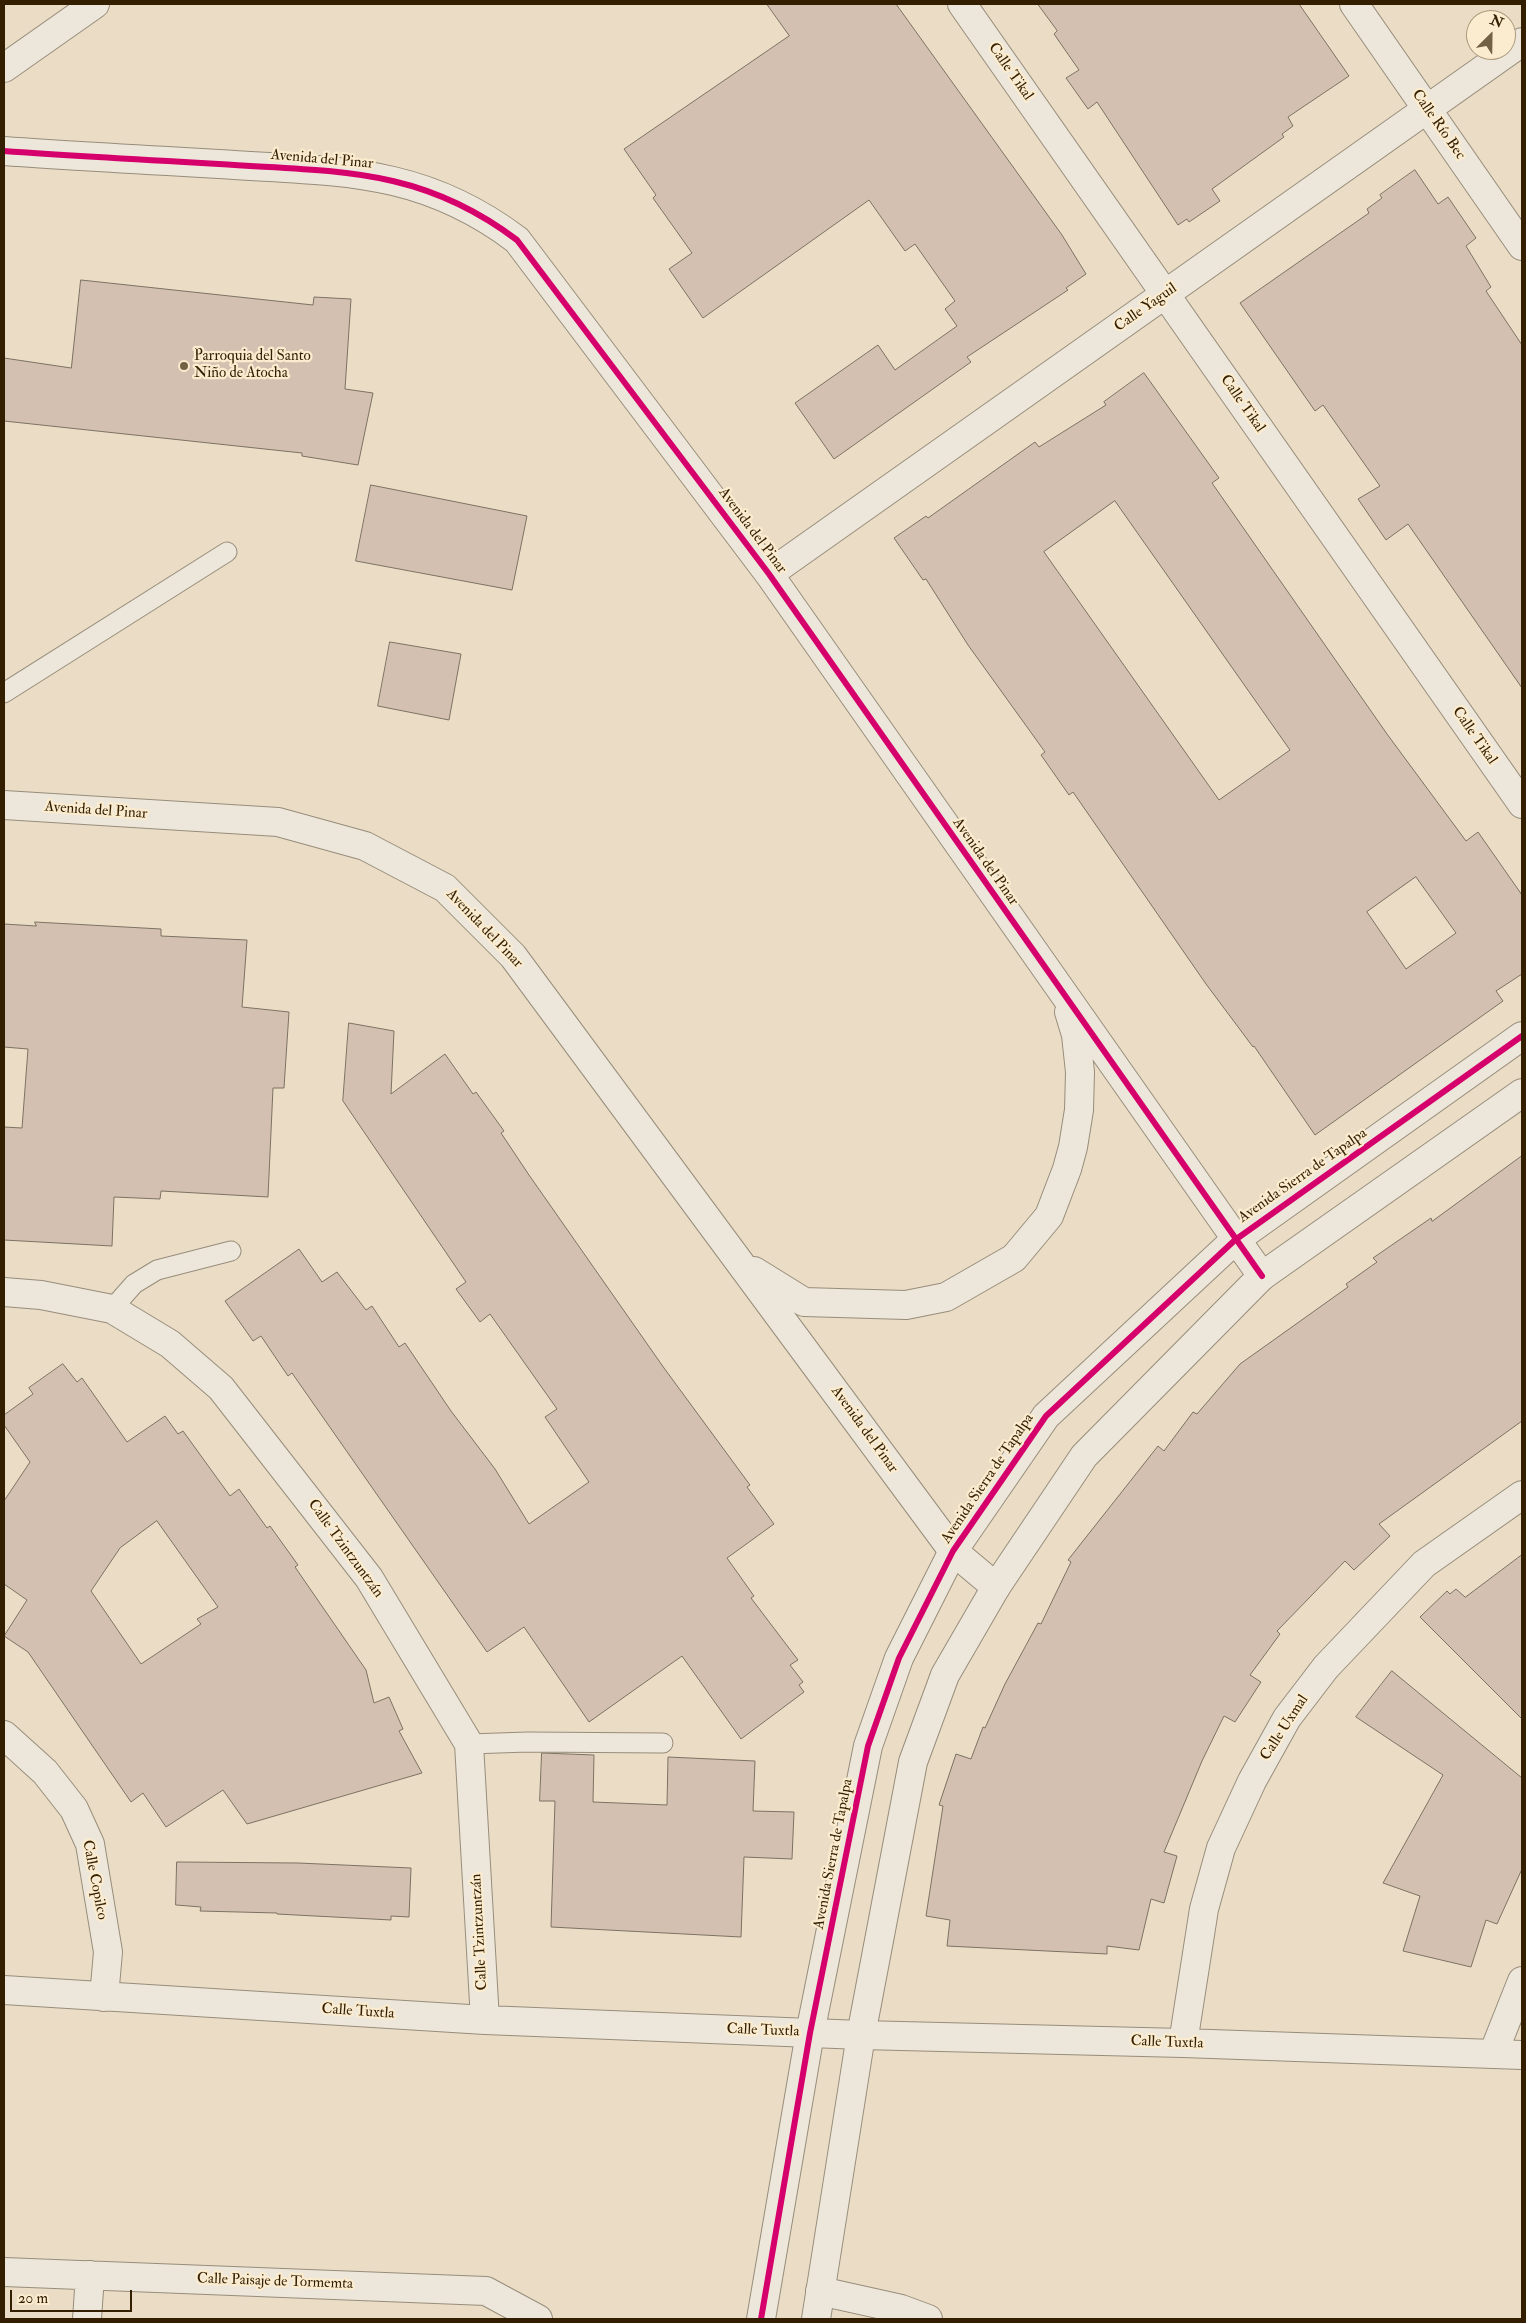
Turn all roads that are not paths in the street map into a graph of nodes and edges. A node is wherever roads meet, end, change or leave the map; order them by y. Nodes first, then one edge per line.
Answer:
1 (95, 4) edge
2 (962, 4) edge
3 (1354, 4) edge
4 (1522, 42) edge
5 (4, 68) edge
6 (1427, 109) junction
7 (4, 151) edge
8 (1522, 246) edge
9 (1165, 294) junction
10 (227, 552) dead end
11 (769, 574) junction
12 (4, 693) edge
13 (1522, 804) edge
14 (4, 805) edge
15 (1066, 999) junction
16 (1522, 1036) edge
17 (1522, 1093) edge
18 (1235, 1240) junction
19 (231, 1251) dead end
20 (742, 1264) junction
21 (1262, 1276) junction
22 (4, 1292) edge
23 (112, 1309) junction
24 (1522, 1495) edge
25 (953, 1551) junction
26 (996, 1587) junction
27 (4, 1735) edge
28 (470, 1744) junction
29 (663, 1744) dead end
30 (1522, 1981) edge
31 (4, 1990) edge
32 (104, 1996) junction
33 (485, 2020) junction
34 (810, 2033) junction
35 (861, 2035) junction
36 (1183, 2043) junction
37 (1493, 2054) junction
38 (1522, 2055) edge
39 (4, 2272) edge
40 (90, 2275) junction
41 (820, 2291) junction
42 (87, 2319) edge
43 (538, 2319) edge
44 (761, 2319) edge
45 (816, 2319) edge
46 (928, 2319) edge

1 - 5 street
2 - 9 street, Calle Tikal
3 - 6 street, Calle Río Bec
4 - 6 street, Calle Yaguil
6 - 8 street, Calle Río Bec
6 - 9 street, Calle Yaguil
7 - 11 street, Avenida del Pinar
9 - 11 street, Calle Yaguil
9 - 13 street, Calle Tikal
10 - 12 lane
11 - 15 street, Avenida del Pinar
14 - 20 street, Avenida del Pinar
15 - 18 street, Avenida del Pinar
15 - 20 street, Avenida del Pinar
16 - 18 street, Avenida Sierra de Tapalpa
17 - 21 street
18 - 21 street, Avenida del Pinar
18 - 25 street, Avenida Sierra de Tapalpa
19 - 23 lane
20 - 25 street, Avenida del Pinar
21 - 26 street
22 - 23 street, Calle Tzintzuntzán
23 - 28 street, Calle Tzintzuntzán
24 - 36 street, Calle Uxmal
25 - 26 street, Avenida del Pinar
25 - 34 street, Avenida Sierra de Tapalpa
26 - 35 street
27 - 32 street, Calle Copilco
28 - 29 lane
28 - 33 street, Calle Tzintzuntzán
30 - 37 street
31 - 32 street, Calle Tuxtla
32 - 33 street, Calle Tuxtla
33 - 34 street, Calle Tuxtla
34 - 35 street, Calle Tuxtla
34 - 44 street, Avenida Sierra de Tapalpa
35 - 36 street, Calle Tuxtla
35 - 41 street
36 - 37 street, Calle Tuxtla
37 - 38 street, Calle Tuxtla
39 - 40 street, Calle Paisaje de Tormemta
40 - 42 street
40 - 43 street, Calle Paisaje de Tormemta
41 - 45 street
41 - 46 street

